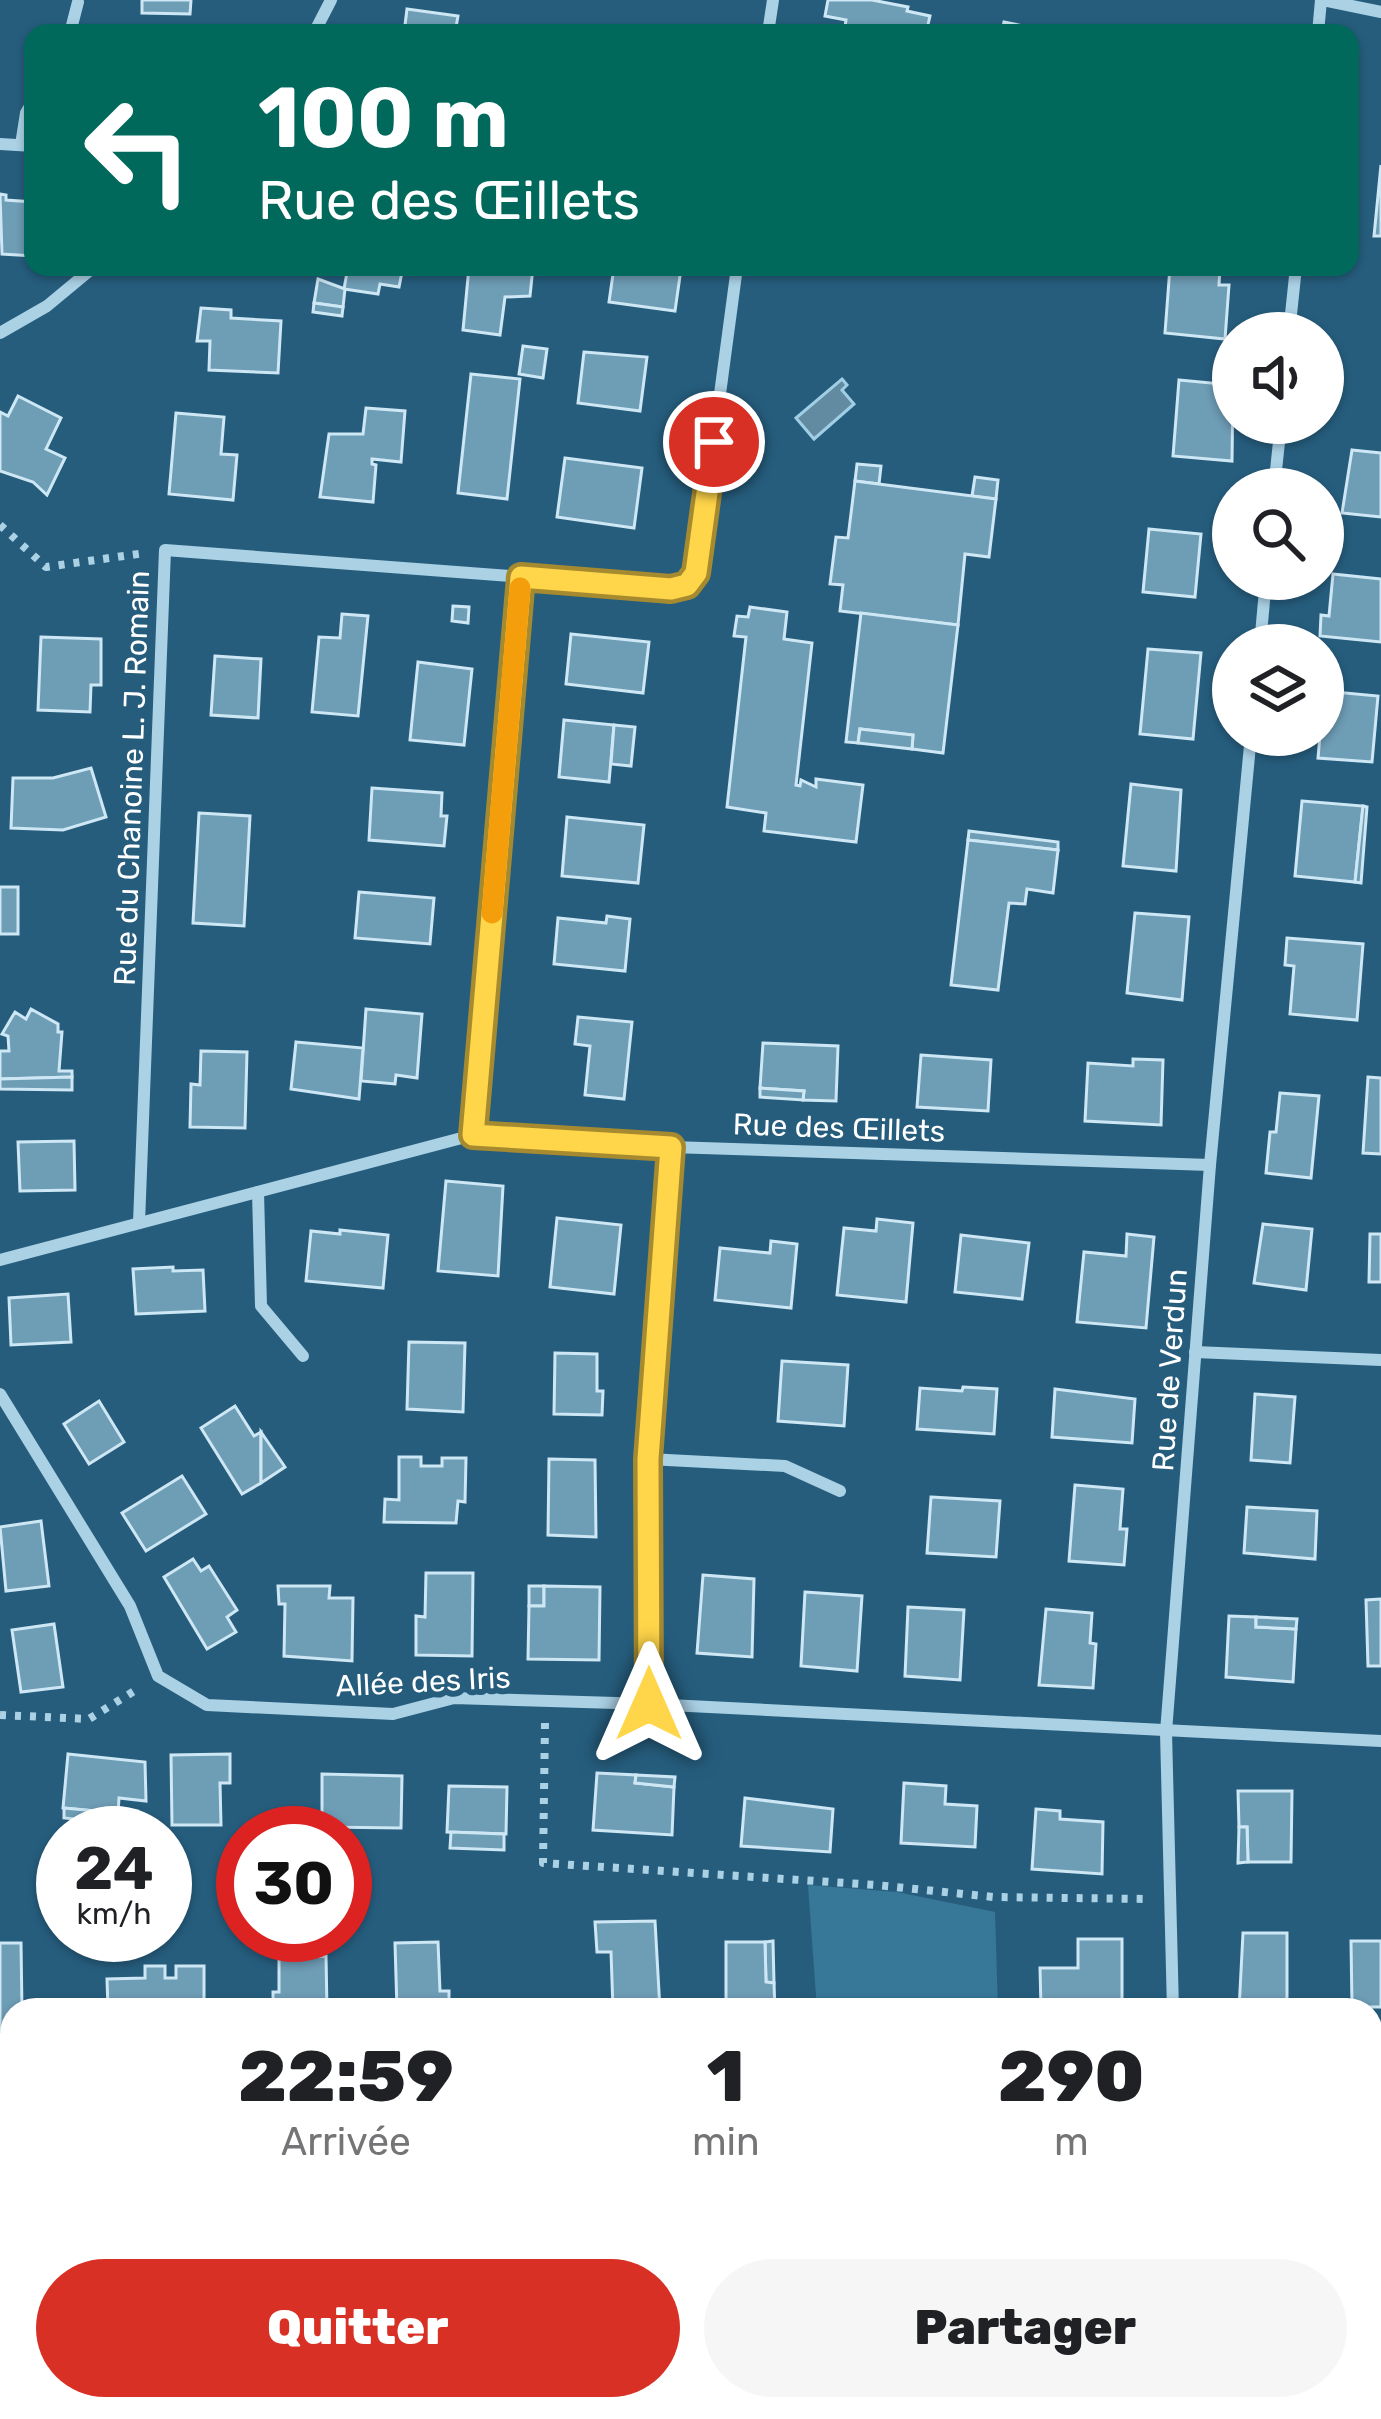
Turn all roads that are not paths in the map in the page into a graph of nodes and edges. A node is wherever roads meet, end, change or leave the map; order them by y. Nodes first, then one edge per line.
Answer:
1 (1322, 0) edge
2 (1381, 12) edge
3 (83, 276) edge
4 (736, 276) edge
5 (1294, 276) edge
6 (1291, 312) edge
7 (0, 334) edge
8 (521, 577) junction
9 (1249, 756) edge
10 (473, 1135) junction
11 (671, 1147) junction
12 (1210, 1165) junction
13 (258, 1192) junction
14 (139, 1222) junction
15 (0, 1260) edge
16 (1195, 1352) junction
17 (303, 1356) dead end
18 (1381, 1360) edge
19 (0, 1394) edge
20 (648, 1459) junction
21 (840, 1491) dead end
22 (649, 1704) junction
23 (1166, 1732) junction
24 (1381, 1741) edge
25 (1172, 1998) edge

1 - 2 street
3 - 7 street
4 - 8 street, Rue du Chanoine L. J. Romain
5 - 6 street
8 - 10 street
8 - 14 street, Rue du Chanoine L. J. Romain
9 - 12 street, Rue de Verdun
10 - 11 street, Rue des Œillets
10 - 13 street, Rue des Œillets
11 - 12 street, Rue des Œillets
11 - 20 street
12 - 16 street, Rue de Verdun
13 - 14 street, Rue des Œillets
13 - 17 street
14 - 15 street, Rue des Œillets
16 - 18 street
16 - 23 street, Rue de Verdun
19 - 22 street, Allée des Iris
20 - 21 street
20 - 22 street
22 - 23 street, Allée des Iris
23 - 24 street, Allée des Iris
23 - 25 street, Rue de Verdun

